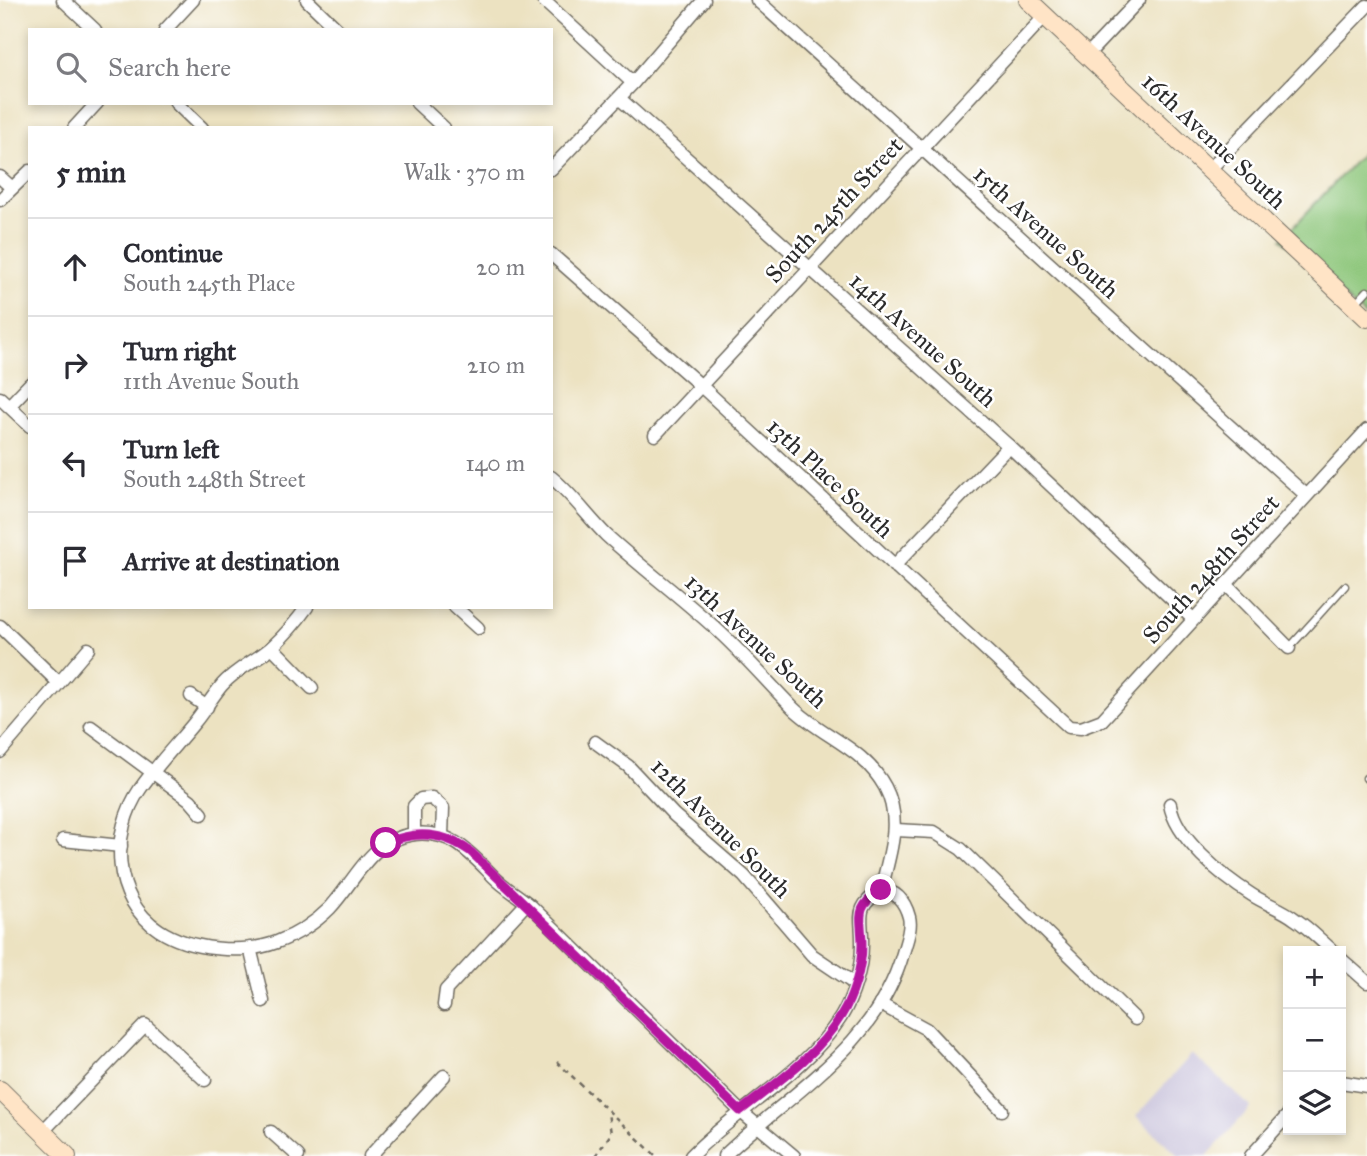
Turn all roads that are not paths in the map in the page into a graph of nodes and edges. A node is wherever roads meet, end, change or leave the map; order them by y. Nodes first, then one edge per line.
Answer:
1 (63, 0) edge
2 (193, 0) edge
3 (307, 0) edge
4 (543, 0) edge
5 (704, 0) edge
6 (757, 0) edge
7 (1028, 0) edge
8 (1139, 0) edge
9 (1367, 6) edge
10 (1045, 16) junction
11 (93, 28) edge
12 (167, 28) edge
13 (336, 28) edge
14 (1087, 55) junction
15 (633, 83) junction
16 (619, 98) junction
17 (95, 105) edge
18 (178, 105) edge
19 (419, 105) edge
20 (76, 126) edge
21 (200, 126) edge
22 (442, 126) edge
23 (921, 148) junction
24 (553, 167) edge
25 (1209, 170) junction
26 (28, 173) edge
27 (0, 177) edge
28 (12, 188) junction
29 (0, 200) edge
30 (553, 256) edge
31 (810, 267) junction
32 (1367, 291) edge
33 (1360, 312) edge
34 (28, 385) edge
35 (700, 385) junction
36 (4, 402) edge
37 (28, 424) edge
38 (1367, 430) edge
39 (655, 435) dead end
40 (1009, 446) junction
41 (553, 479) edge
42 (1306, 495) junction
43 (894, 566) junction
44 (1226, 584) junction
45 (1345, 586) dead end
46 (305, 609) edge
47 (457, 609) edge
48 (1193, 620) junction
49 (0, 626) edge
50 (478, 628) dead end
51 (272, 647) junction
52 (1289, 648) joint
53 (88, 649) dead end
54 (58, 682) junction
55 (312, 688) dead end
56 (191, 696) dead end
57 (207, 707) junction
58 (91, 727) dead end
59 (1080, 729) joint
60 (596, 742) dead end
61 (0, 752) edge
62 (152, 774) junction
63 (1170, 804) dead end
64 (202, 814) dead end
65 (896, 830) junction
66 (414, 834) junction
67 (437, 835) junction
68 (63, 840) dead end
69 (121, 846) junction
70 (881, 890) junction
71 (527, 903) junction
72 (1326, 946) edge
73 (256, 947) junction
74 (1346, 963) edge
75 (1367, 982) edge
76 (855, 984) junction
77 (263, 1001) dead end
78 (444, 1004) dead end
79 (880, 1004) junction
80 (1135, 1020) dead end
81 (444, 1076) dead end
82 (205, 1080) dead end
83 (1346, 1083) edge
84 (1367, 1086) edge
85 (0, 1091) edge
86 (1002, 1110) dead end
87 (740, 1111) junction
88 (1283, 1121) edge
89 (759, 1126) junction
90 (43, 1131) junction
91 (271, 1132) dead end
92 (67, 1156) edge
93 (298, 1156) edge
94 (370, 1156) edge
95 (691, 1156) edge
96 (724, 1156) edge
97 (794, 1156) edge
98 (1251, 1156) edge

1 - 11 street
2 - 12 street
3 - 13 street
4 - 15 street
5 - 15 street
6 - 23 street, 15th Avenue South
7 - 10 main road, 16th Avenue South
8 - 14 street
9 - 25 street
10 - 14 main road, 16th Avenue South
10 - 23 street, South 245th Street
14 - 25 main road, 16th Avenue South
15 - 16 street
16 - 24 street
16 - 31 street, 14th Avenue South
17 - 20 street
18 - 21 street
19 - 22 street
23 - 31 street, South 245th Street
23 - 42 street, 15th Avenue South
25 - 33 main road, 16th Avenue South
26 - 28 street
27 - 28 street
28 - 29 street
30 - 35 street, 13th Place South
31 - 35 street, South 245th Street
31 - 40 street, 14th Avenue South
32 - 33 lane
34 - 36 street
35 - 39 street, South 245th Street
35 - 43 street, 13th Place South
36 - 37 street
38 - 42 street, South 248th Street
40 - 43 street
40 - 48 street, 14th Avenue South
41 - 65 street, 13th Avenue South
42 - 44 street, South 248th Street
43 - 59 street, 13th Place South
44 - 48 street, South 248th Street
44 - 52 street
45 - 52 lane
46 - 51 street
47 - 50 street
48 - 59 street, South 248th Street
49 - 54 street
51 - 55 street
51 - 57 street
53 - 54 street
54 - 61 street
56 - 57 street
57 - 62 street
58 - 62 street
60 - 76 street, 12th Avenue South
62 - 64 street
62 - 69 street
63 - 72 street
65 - 70 street
65 - 80 street
66 - 67 street
66 - 67 street
66 - 73 street
67 - 71 street
68 - 69 street
69 - 73 street
70 - 76 street
70 - 79 street
71 - 78 street
71 - 87 street
73 - 77 street
74 - 75 street
76 - 87 street
79 - 86 street
79 - 89 street
81 - 94 street
82 - 90 street
83 - 84 street
85 - 90 main road
87 - 89 street
87 - 95 street
88 - 98 street
89 - 96 street
89 - 97 street
90 - 92 main road
91 - 93 street

